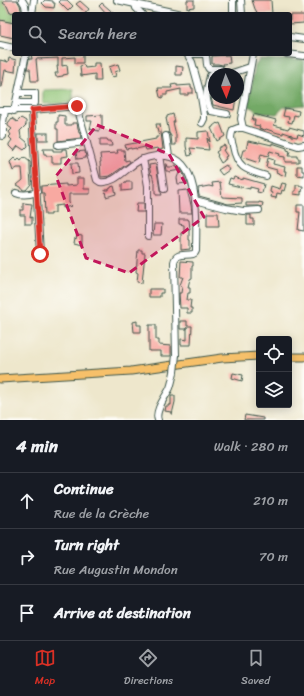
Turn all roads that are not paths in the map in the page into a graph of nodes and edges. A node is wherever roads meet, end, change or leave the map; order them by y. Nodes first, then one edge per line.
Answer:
1 (22, 0) edge
2 (34, 0) edge
3 (117, 0) edge
4 (233, 0) edge
5 (241, 0) edge
6 (135, 4) junction
7 (233, 11) dead end
8 (26, 12) edge
9 (32, 12) edge
10 (140, 12) edge
11 (172, 12) edge
12 (242, 12) edge
13 (292, 37) edge
14 (304, 40) edge
15 (0, 45) edge
16 (12, 48) edge
17 (292, 55) edge
18 (26, 56) edge
19 (188, 56) edge
20 (206, 56) edge
21 (252, 56) edge
22 (304, 56) edge
23 (250, 65) junction
24 (18, 93) junction
25 (16, 103) junction
26 (3, 110) edge
27 (32, 110) junction
28 (14, 111) junction
29 (227, 114) dead end
30 (202, 122) dead end
31 (243, 128) junction
32 (3, 136) dead end
33 (166, 136) dead end
34 (87, 142) junction
35 (58, 145) dead end
36 (304, 145) edge
37 (159, 155) junction
38 (169, 156) junction
39 (143, 159) junction
40 (266, 176) dead end
41 (164, 189) dead end
42 (37, 192) junction
43 (16, 193) dead end
44 (195, 200) junction
45 (259, 210) dead end
46 (148, 236) dead end
47 (40, 254) dead end
48 (256, 356) edge
49 (292, 357) edge
50 (304, 357) edge
51 (3, 379) edge
52 (158, 420) edge

1 - 8 street
2 - 9 street
3 - 6 street
4 - 7 street
5 - 12 street
6 - 10 street
6 - 11 street
13 - 14 street
15 - 16 street
17 - 22 street
18 - 24 street
19 - 30 street
20 - 23 street
21 - 23 street
23 - 29 street
23 - 31 street
24 - 25 street
24 - 25 street
25 - 28 street
26 - 28 street
26 - 32 street
27 - 28 street
27 - 34 street
27 - 42 street
31 - 36 street
31 - 40 street
33 - 38 street
34 - 35 street
34 - 39 street
37 - 38 street
37 - 39 street
37 - 41 street
38 - 44 street
39 - 46 street
42 - 43 street
42 - 47 street
44 - 45 street
44 - 52 street, bridge
48 - 51 main road
49 - 50 main road

